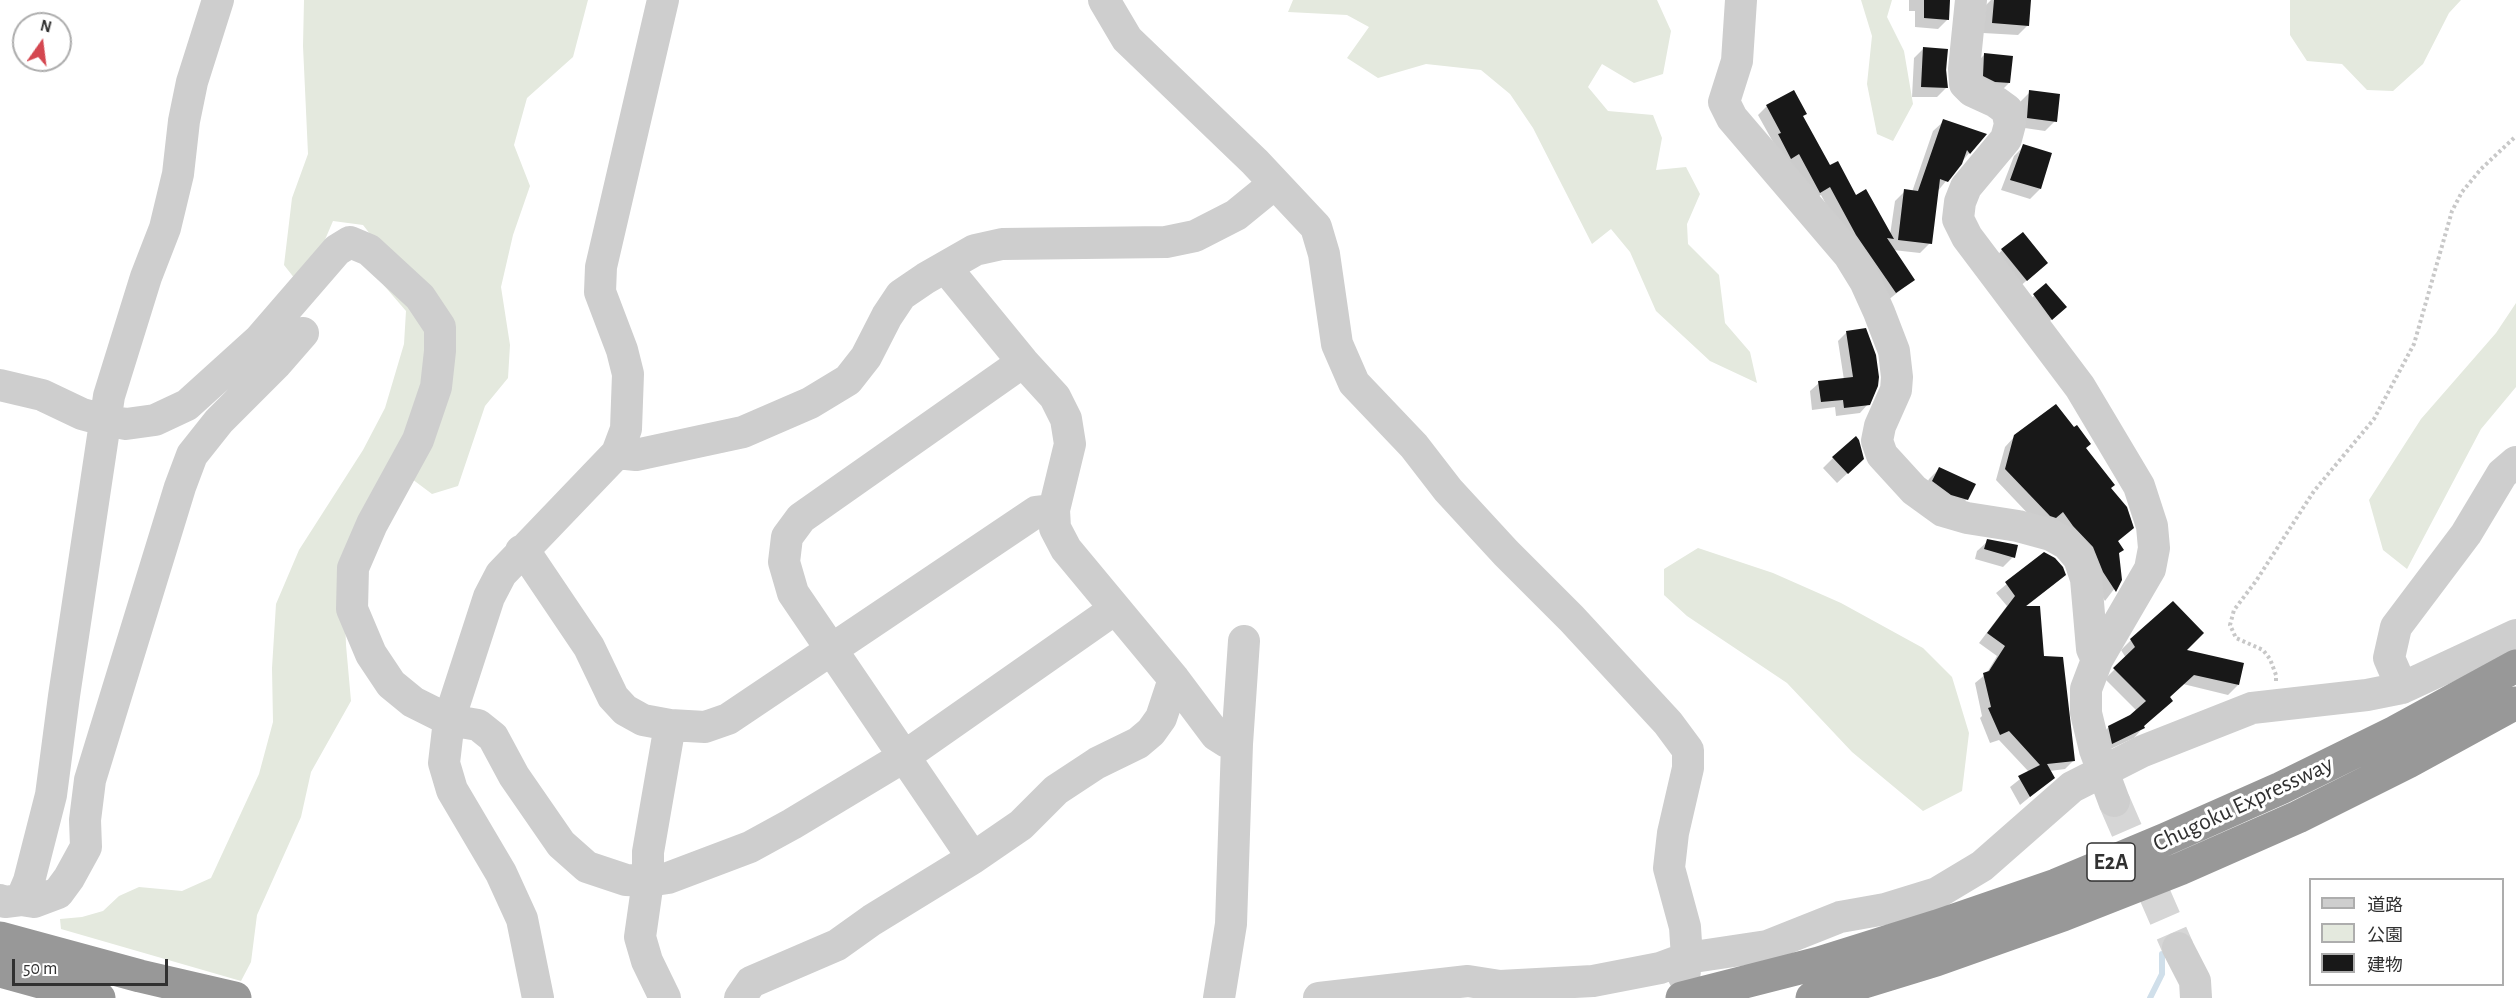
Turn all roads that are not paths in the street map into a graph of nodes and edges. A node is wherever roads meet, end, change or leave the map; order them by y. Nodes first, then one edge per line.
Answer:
1 (218, 0) edge
2 (663, 0) edge
3 (1104, 0) edge
4 (1741, 0) edge
5 (1971, 0) edge
6 (1274, 184) junction
7 (946, 268) junction
8 (303, 333) dead end
9 (1023, 362) junction
10 (0, 385) edge
11 (104, 420) junction
12 (617, 453) junction
13 (2516, 462) edge
14 (1054, 510) junction
15 (521, 551) junction
16 (1115, 609) junction
17 (2516, 635) edge
18 (1244, 641) dead end
19 (832, 650) junction
20 (2097, 660) junction
21 (2516, 666) edge
22 (1174, 679) junction
23 (2402, 688) junction
24 (2516, 703) edge
25 (449, 720) junction
26 (670, 725) junction
27 (1237, 744) junction
28 (905, 756) junction
29 (2102, 770) junction
30 (2114, 801) tunnel mouth
31 (973, 858) junction
32 (648, 881) junction
33 (11, 900) edge
34 (0, 938) edge
35 (2178, 948) tunnel mouth
36 (0, 971) edge
37 (1684, 978) edge
38 (99, 998) edge
39 (235, 998) edge
40 (538, 998) edge
41 (664, 998) edge
42 (740, 998) edge
43 (1218, 998) edge
44 (1319, 998) edge
45 (1812, 998) edge
46 (2196, 998) edge

1 - 11 street
2 - 12 street
3 - 6 street
4 - 20 street
5 - 20 street
6 - 7 street
6 - 37 street
7 - 9 street
7 - 12 street
8 - 33 street
9 - 14 street
9 - 19 street
10 - 11 street
11 - 25 street
11 - 33 street
12 - 15 street
13 - 23 street
14 - 16 street
14 - 19 street
15 - 25 street
15 - 26 street
16 - 22 street
16 - 28 street
17 - 23 street
18 - 27 street
19 - 26 street
19 - 28 street
20 - 29 street
21 - 37 highway, Chugoku Expressway / E2A
22 - 27 street
22 - 31 street
23 - 29 street
24 - 45 highway, Chugoku Expressway / E2A
25 - 32 street
25 - 40 street
26 - 32 street
27 - 43 street
28 - 31 street
28 - 32 street
29 - 30 street
29 - 37 street
31 - 42 street
32 - 41 street
34 - 39 highway
35 - 46 street
36 - 38 highway
37 - 44 street

